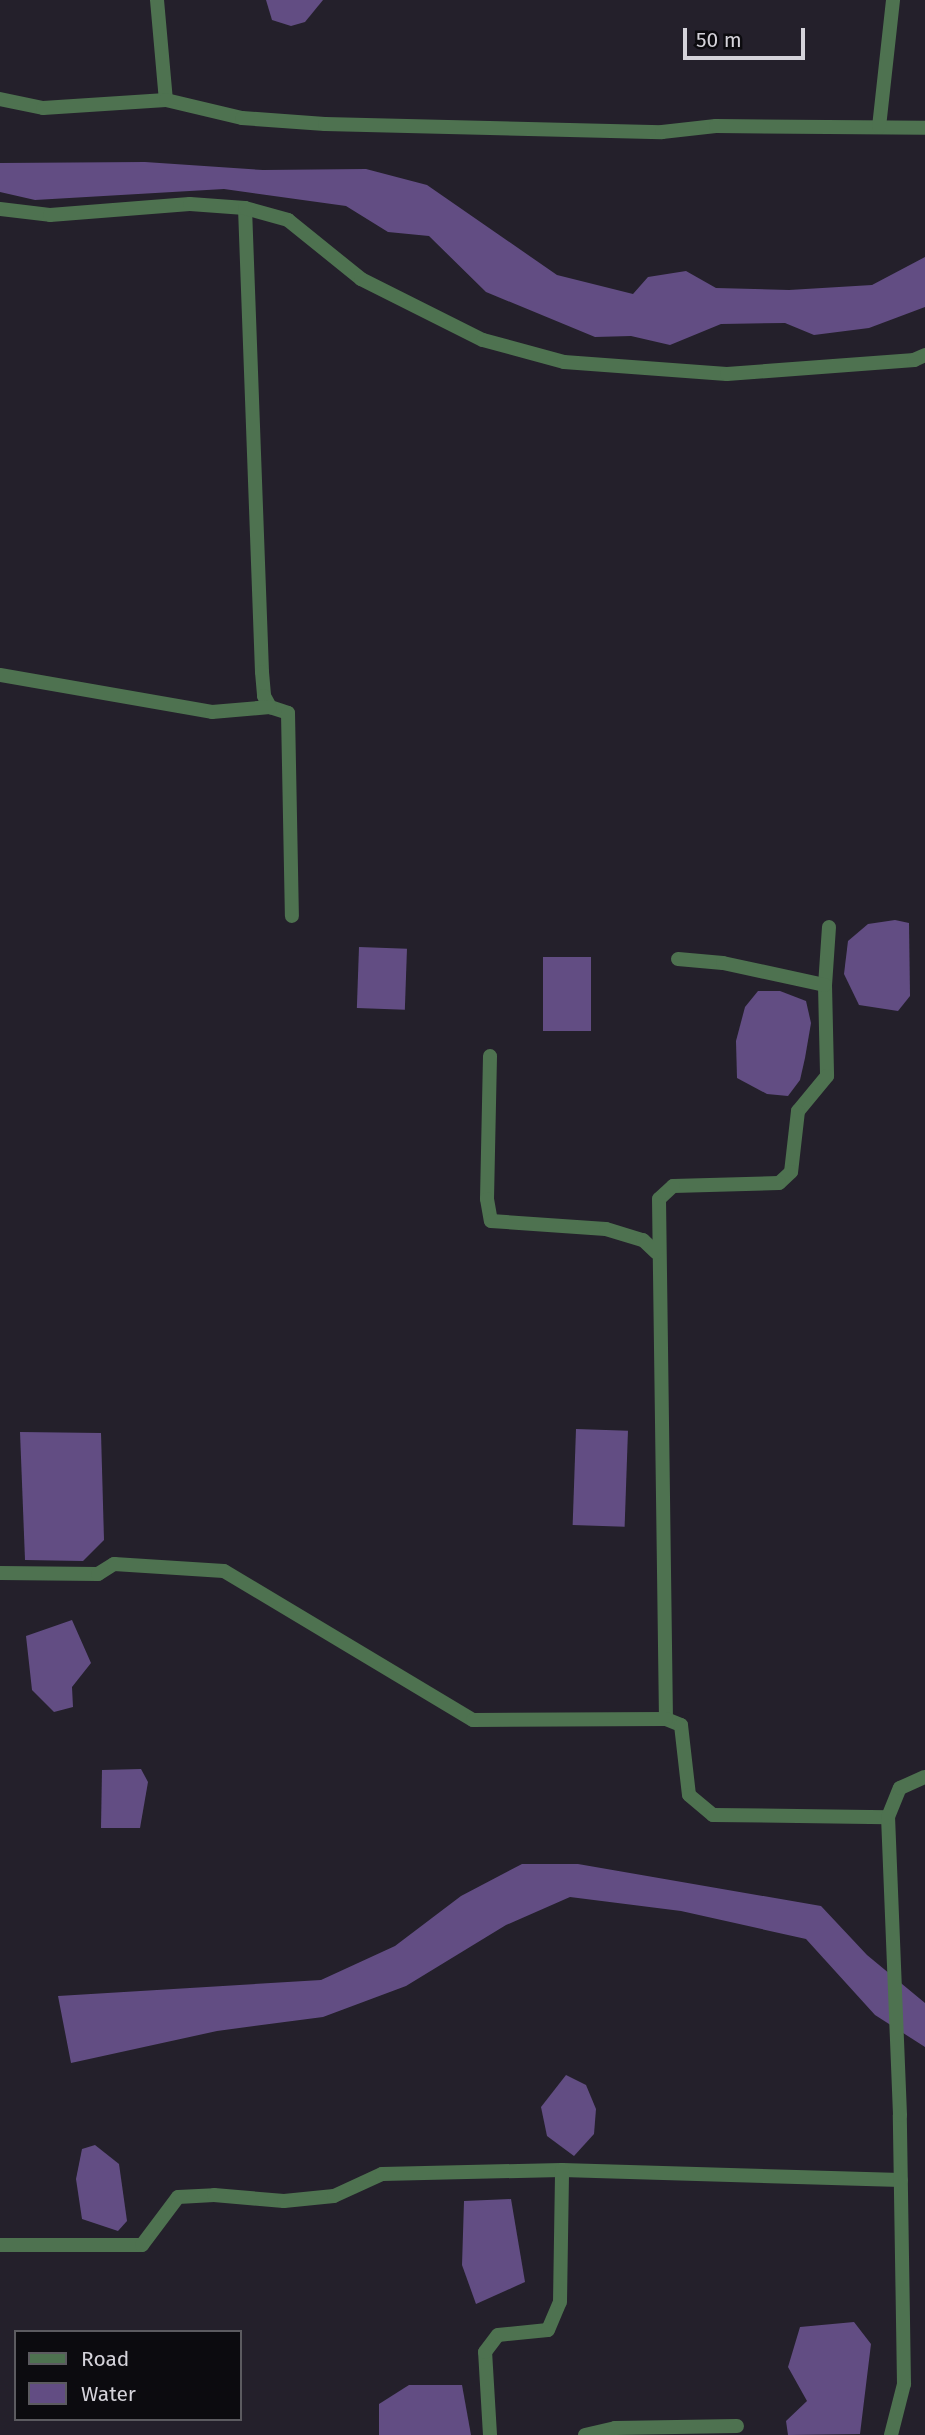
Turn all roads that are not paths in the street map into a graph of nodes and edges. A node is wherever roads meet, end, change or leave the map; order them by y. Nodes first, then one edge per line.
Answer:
1 (157, 0) edge
2 (893, 0) edge
3 (0, 99) edge
4 (166, 100) junction
5 (879, 127) junction
6 (925, 128) edge
7 (245, 208) junction
8 (0, 209) edge
9 (925, 355) edge
10 (0, 675) edge
11 (270, 707) junction
12 (292, 916) dead end
13 (829, 927) dead end
14 (678, 959) dead end
15 (825, 985) junction
16 (490, 1056) dead end
17 (656, 1252) junction
18 (0, 1573) edge
19 (666, 1719) junction
20 (925, 1777) edge
21 (888, 1817) junction
22 (562, 2170) junction
23 (901, 2180) junction
24 (0, 2245) edge
25 (737, 2427) dead end
26 (490, 2435) edge
27 (584, 2435) edge
28 (891, 2435) edge

1 - 4 street
2 - 5 street
3 - 4 street
4 - 5 street
5 - 6 street
7 - 8 street
7 - 9 street
7 - 11 street
10 - 11 street
11 - 12 street
13 - 15 street
14 - 15 street
15 - 17 street
16 - 17 street
17 - 19 street
18 - 19 street
19 - 21 street
20 - 21 street
21 - 23 street
22 - 23 street
22 - 24 street
22 - 26 street
23 - 28 street
25 - 27 street

